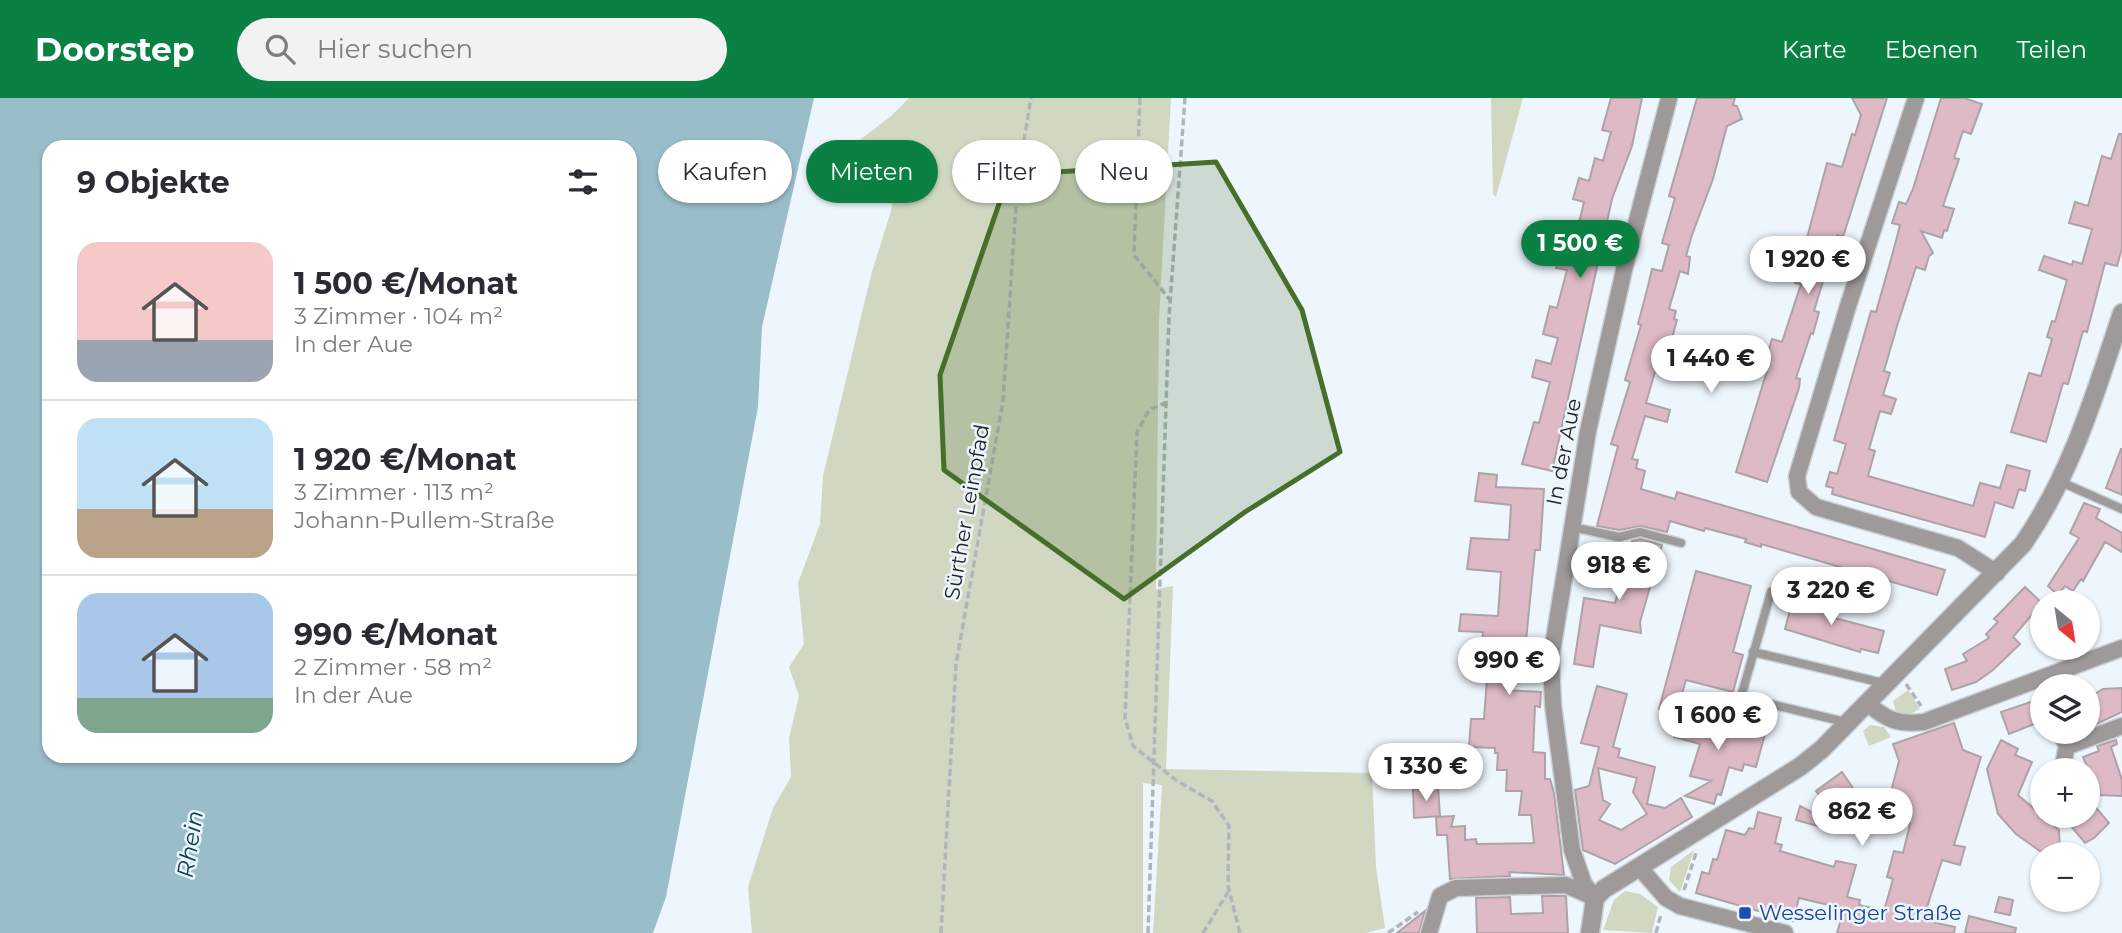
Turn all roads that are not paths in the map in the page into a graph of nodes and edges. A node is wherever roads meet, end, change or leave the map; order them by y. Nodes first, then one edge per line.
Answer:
1 (1669, 98) edge
2 (1916, 98) edge
3 (2122, 313) edge
4 (2061, 482) junction
5 (2122, 509) edge
6 (1571, 526) junction
7 (1681, 543) dead end
8 (1997, 573) junction
9 (1771, 592) dead end
10 (2122, 648) edge
11 (1753, 652) junction
12 (2062, 674) edge
13 (1893, 679) junction
14 (2030, 687) edge
15 (1868, 704) junction
16 (1850, 723) junction
17 (2122, 726) edge
18 (2100, 731) edge
19 (1639, 867) junction
20 (1595, 898) junction
21 (1429, 933) edge
22 (1590, 933) edge
23 (1785, 933) edge

1 - 6 street, In der Aue
2 - 8 street
3 - 4 street
4 - 5 lane
4 - 8 street
6 - 7 lane
6 - 20 street, In der Aue
8 - 13 street
9 - 11 lane
10 - 12 street
11 - 13 lane
11 - 16 lane
13 - 15 street
14 - 15 street
15 - 16 street
16 - 19 street
17 - 18 street
19 - 20 street
19 - 23 street
20 - 21 street
20 - 22 street

